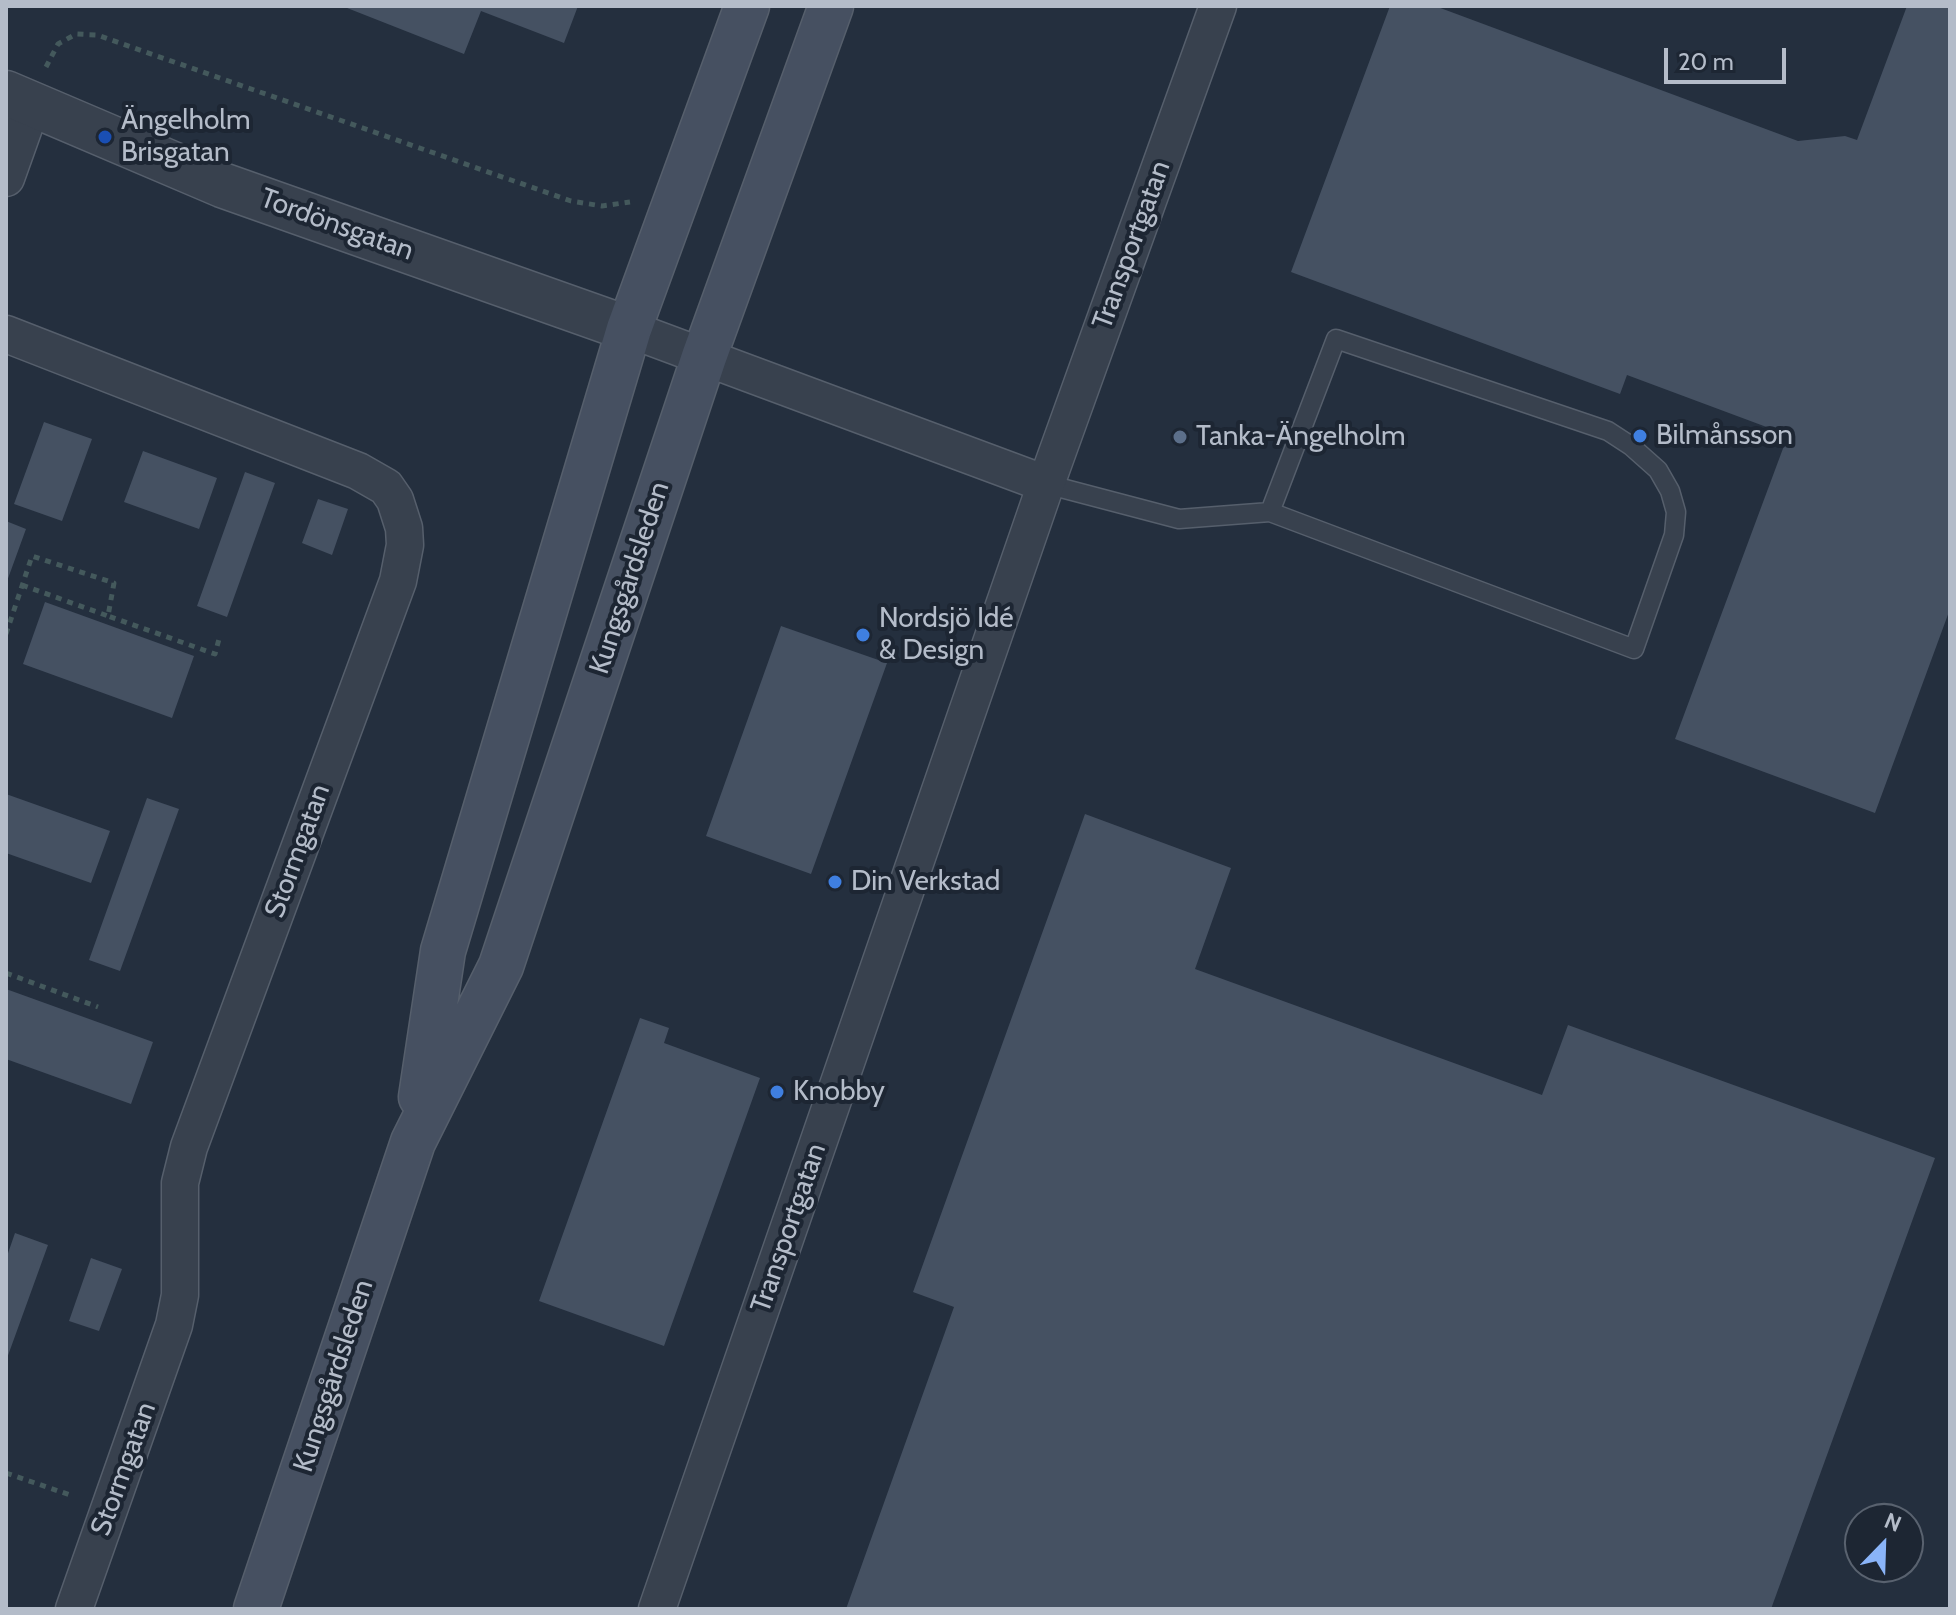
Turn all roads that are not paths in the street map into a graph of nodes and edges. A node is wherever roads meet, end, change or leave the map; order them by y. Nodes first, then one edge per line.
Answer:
1 (747, 6) edge
2 (831, 6) edge
3 (1218, 6) edge
4 (19, 99) edge
5 (6, 178) edge
6 (629, 329) junction
7 (6, 334) edge
8 (704, 357) junction
9 (1046, 484) junction
10 (1270, 512) junction
11 (413, 1142) junction
12 (74, 1609) edge
13 (256, 1609) edge
14 (657, 1609) edge

1 - 6 main road, Kungsgårdsleden
2 - 8 main road, Kungsgårdsleden
3 - 9 street, Transportgatan
4 - 5 street
4 - 6 street, Tordönsgatan
6 - 8 street
6 - 11 main road, Kungsgårdsleden
7 - 12 street, Stormgatan
8 - 9 street
8 - 11 main road, Kungsgårdsleden
9 - 10 lane
9 - 14 street, Transportgatan
10 - 10 lane
11 - 13 main road, Kungsgårdsleden

